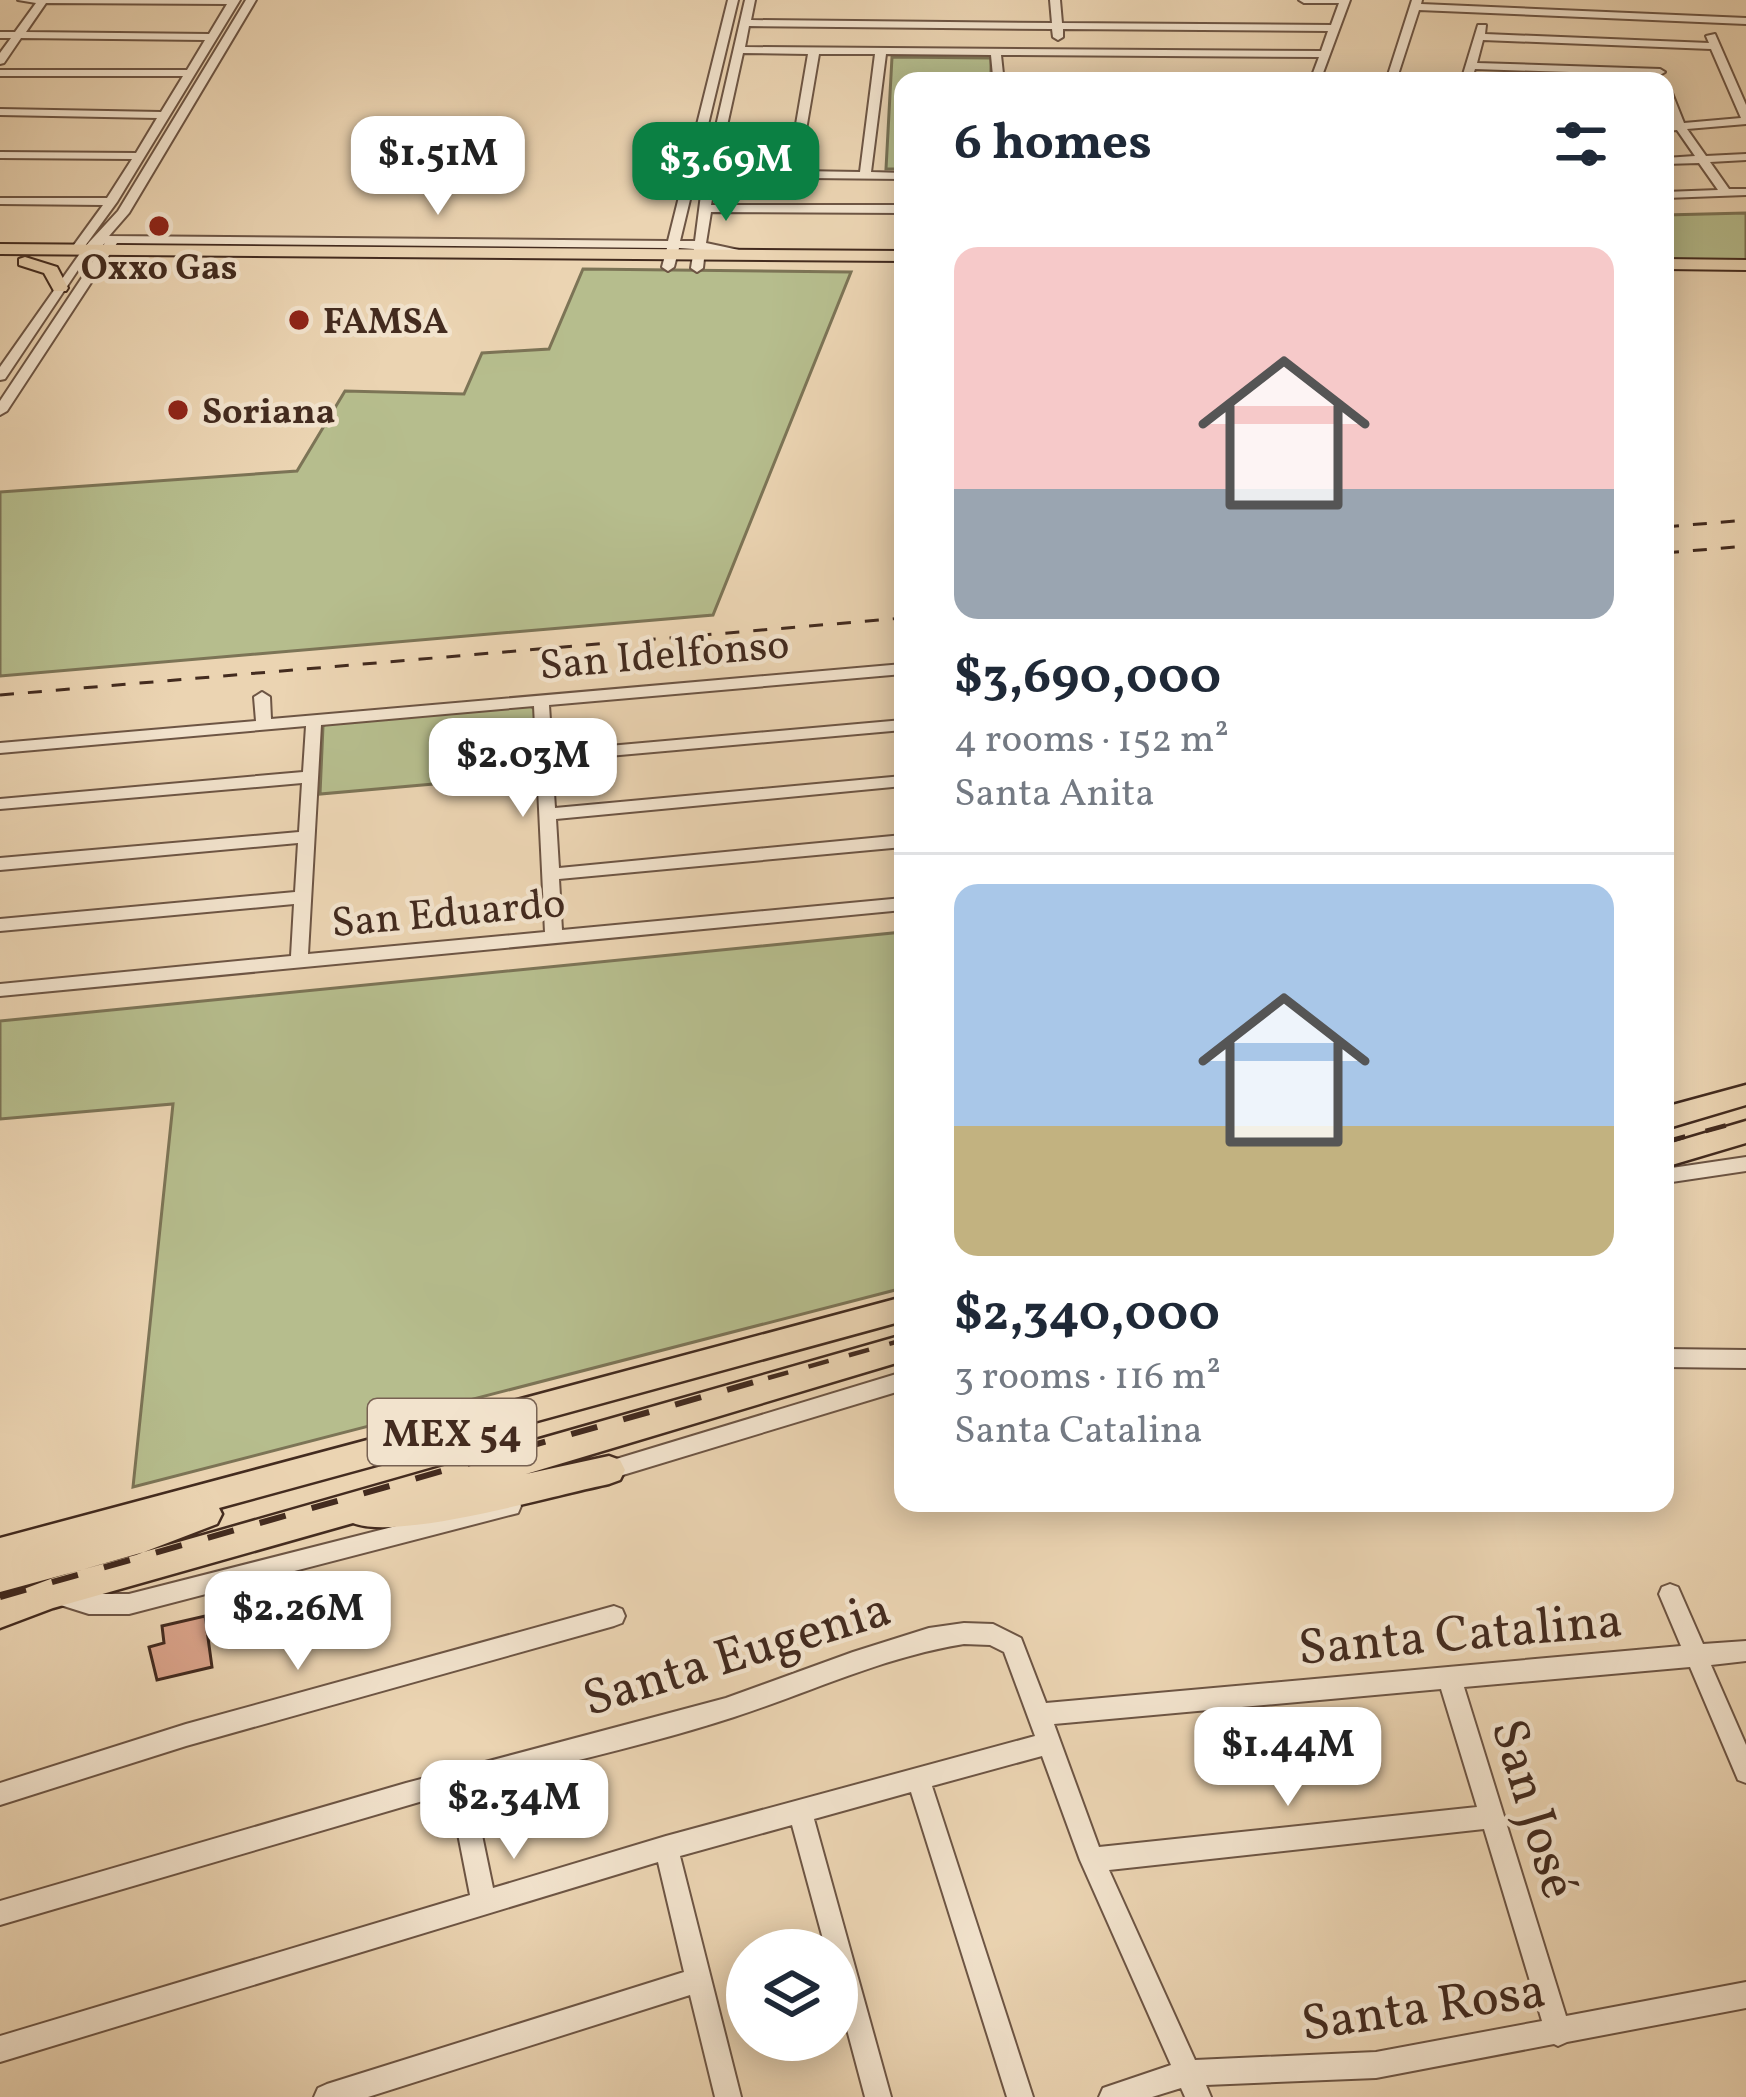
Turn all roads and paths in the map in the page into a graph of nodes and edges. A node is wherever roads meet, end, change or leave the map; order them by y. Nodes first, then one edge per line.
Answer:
1 (23, 0) edge
2 (43, 0) edge
3 (251, 0) edge
4 (733, 0) edge
5 (750, 0) edge
6 (1055, 0) edge
7 (1304, 0) edge
8 (1345, 0) edge
9 (1634, 0) edge
10 (234, 1) edge
11 (1416, 4) edge
12 (1486, 10) junction
13 (1640, 17) junction
14 (1706, 20) junction
15 (1746, 21) edge
16 (744, 23) junction
17 (1057, 25) junction
18 (1336, 28) junction
19 (0, 35) edge
20 (18, 35) junction
21 (212, 37) junction
22 (1480, 37) junction
23 (1647, 44) junction
24 (1714, 46) junction
25 (740, 50) junction
26 (814, 51) junction
27 (881, 52) junction
28 (996, 53) junction
29 (1059, 53) junction
30 (1323, 54) junction
31 (0, 62) edge
32 (1471, 66) junction
33 (715, 72) junction
34 (736, 72) junction
35 (1004, 72) edge
36 (1318, 72) edge
37 (1394, 72) edge
38 (1469, 72) edge
39 (1524, 72) edge
40 (1658, 72) edge
41 (0, 73) edge
42 (188, 78) junction
43 (202, 83) junction
44 (0, 112) edge
45 (1674, 113) edge
46 (166, 115) junction
47 (1746, 120) edge
48 (1674, 128) edge
49 (1680, 128) junction
50 (0, 154) edge
51 (1746, 157) edge
52 (146, 160) junction
53 (1703, 160) junction
54 (1674, 161) edge
55 (793, 174) junction
56 (865, 175) junction
57 (894, 176) edge
58 (710, 181) junction
59 (687, 187) junction
60 (1746, 192) edge
61 (1726, 194) junction
62 (1674, 195) edge
63 (0, 201) edge
64 (117, 207) junction
65 (705, 208) junction
66 (894, 209) edge
67 (194, 245) junction
68 (0, 249) edge
69 (95, 250) junction
70 (670, 253) junction
71 (698, 256) junction
72 (894, 256) edge
73 (0, 262) edge
74 (25, 262) junction
75 (1674, 264) edge
76 (1746, 265) edge
77 (894, 268) edge
78 (1674, 278) edge
79 (1746, 279) edge
80 (60, 288) junction
81 (0, 376) edge
82 (0, 411) edge
83 (894, 670) edge
84 (262, 697) dead end
85 (541, 700) junction
86 (314, 720) junction
87 (264, 725) junction
88 (894, 726) edge
89 (0, 748) edge
90 (544, 758) junction
91 (308, 777) junction
92 (894, 782) edge
93 (0, 804) edge
94 (549, 814) junction
95 (305, 837) junction
96 (894, 842) edge
97 (0, 864) edge
98 (552, 874) junction
99 (302, 897) junction
100 (894, 905) edge
101 (0, 925) edge
102 (554, 937) junction
103 (299, 960) junction
104 (0, 990) edge
105 (1746, 1095) edge
106 (1674, 1115) edge
107 (1746, 1132) edge
108 (1674, 1157) edge
109 (1746, 1164) edge
110 (1674, 1175) edge
111 (894, 1311) edge
112 (1674, 1346) edge
113 (1746, 1347) edge
114 (894, 1351) edge
115 (1674, 1358) edge
116 (1746, 1359) edge
117 (894, 1384) edge
118 (350, 1460) junction
119 (609, 1470) junction
120 (337, 1510) junction
121 (0, 1553) edge
122 (0, 1577) edge
123 (53, 1593) junction
124 (1670, 1594) dead end
125 (0, 1613) edge
126 (614, 1616) dead end
127 (1746, 1651) edge
128 (1696, 1656) junction
129 (1449, 1677) junction
130 (1037, 1715) junction
131 (1048, 1743) junction
132 (1746, 1772) edge
133 (918, 1778) junction
134 (459, 1779) junction
135 (0, 1794) edge
136 (800, 1810) junction
137 (1491, 1817) junction
138 (666, 1848) junction
139 (1092, 1860) junction
140 (484, 1903) junction
141 (0, 1913) edge
142 (697, 1979) junction
143 (1746, 1995) edge
144 (1558, 2033) junction
145 (0, 2049) edge
146 (1193, 2085) edge
147 (327, 2097) edge
148 (728, 2097) edge
149 (878, 2097) edge
150 (1020, 2097) edge
151 (1112, 2097) edge

1 - 2 street
2 - 10 street
2 - 20 street
3 - 43 street
4 - 33 street
5 - 16 street
6 - 17 street
7 - 8 street
8 - 18 street
9 - 13 street
10 - 21 street
11 - 12 street
11 - 37 street
12 - 13 street
12 - 22 street
13 - 14 street
14 - 15 street
14 - 24 street
16 - 17 street
16 - 25 street
17 - 18 street
17 - 29 street
18 - 30 street
19 - 20 street
20 - 21 street
20 - 31 street
21 - 42 street
22 - 23 street
22 - 32 street
23 - 24 street
23 - 40 street
24 - 47 street
25 - 26 street
25 - 34 street
26 - 27 street
26 - 55 street
27 - 28 street
27 - 56 street
28 - 29 street
28 - 35 street
29 - 30 street
30 - 36 street
32 - 38 street
32 - 39 street
33 - 34 street
33 - 59 street
34 - 58 street
41 - 42 street
42 - 43 street
42 - 46 street
43 - 52 street
44 - 46 street
45 - 49 street
46 - 52 street
47 - 49 street
48 - 49 street
49 - 53 street
50 - 52 street
51 - 53 street
52 - 64 street
52 - 64 street
53 - 54 street
53 - 61 street
55 - 56 street
55 - 58 street
56 - 57 street
58 - 59 street
58 - 65 street
59 - 70 street
60 - 61 street
61 - 62 street
63 - 64 street
64 - 69 street
64 - 69 street
65 - 66 street
65 - 71 street
67 - 69 main road
67 - 70 street
67 - 70 main road
68 - 69 main road
69 - 70 main road
69 - 74 main road
69 - 80 street
69 - 82 street
70 - 71 main road
71 - 72 main road
71 - 77 main road
73 - 74 main road
74 - 80 main road
75 - 76 main road
78 - 79 main road
80 - 81 street
83 - 85 street, San Idelfonso
84 - 87 street
85 - 86 street, San Idelfonso
85 - 90 street
86 - 87 street, San Idelfonso
86 - 91 street
87 - 89 street, San Idelfonso
88 - 90 street
90 - 94 street
91 - 93 street
91 - 95 street
92 - 94 street
94 - 98 street
95 - 97 street
95 - 99 street
96 - 98 street
98 - 102 street
99 - 101 street
99 - 103 street
100 - 102 street, San Eduardo
102 - 103 street, San Eduardo
103 - 104 street, San Eduardo
105 - 106 highway
107 - 108 highway
109 - 110 street
111 - 118 highway, MEX 54
112 - 113 street
114 - 120 highway, MEX 54
115 - 116 street
117 - 119 street
118 - 121 highway, MEX 54
118 - 122 highway
119 - 120 highway
119 - 123 street
120 - 123 highway, MEX 54
123 - 125 highway, MEX 54
124 - 128 street
126 - 135 street
127 - 128 street, Santa Catalina
128 - 129 street, Santa Catalina
128 - 132 street
129 - 130 street, Santa Catalina
129 - 137 street, San José
130 - 131 street
130 - 134 street, Santa Eugenia
131 - 133 street
131 - 139 street
133 - 136 street
133 - 150 street
134 - 140 street
134 - 141 street, Santa Eugenia
136 - 138 street
136 - 149 street
137 - 139 street
137 - 144 street, San José
138 - 140 street
138 - 142 street
139 - 146 street
140 - 145 street
142 - 147 street
142 - 148 street
143 - 144 street, Santa Rosa
144 - 146 street, Santa Rosa
146 - 151 street, Santa Rosa

